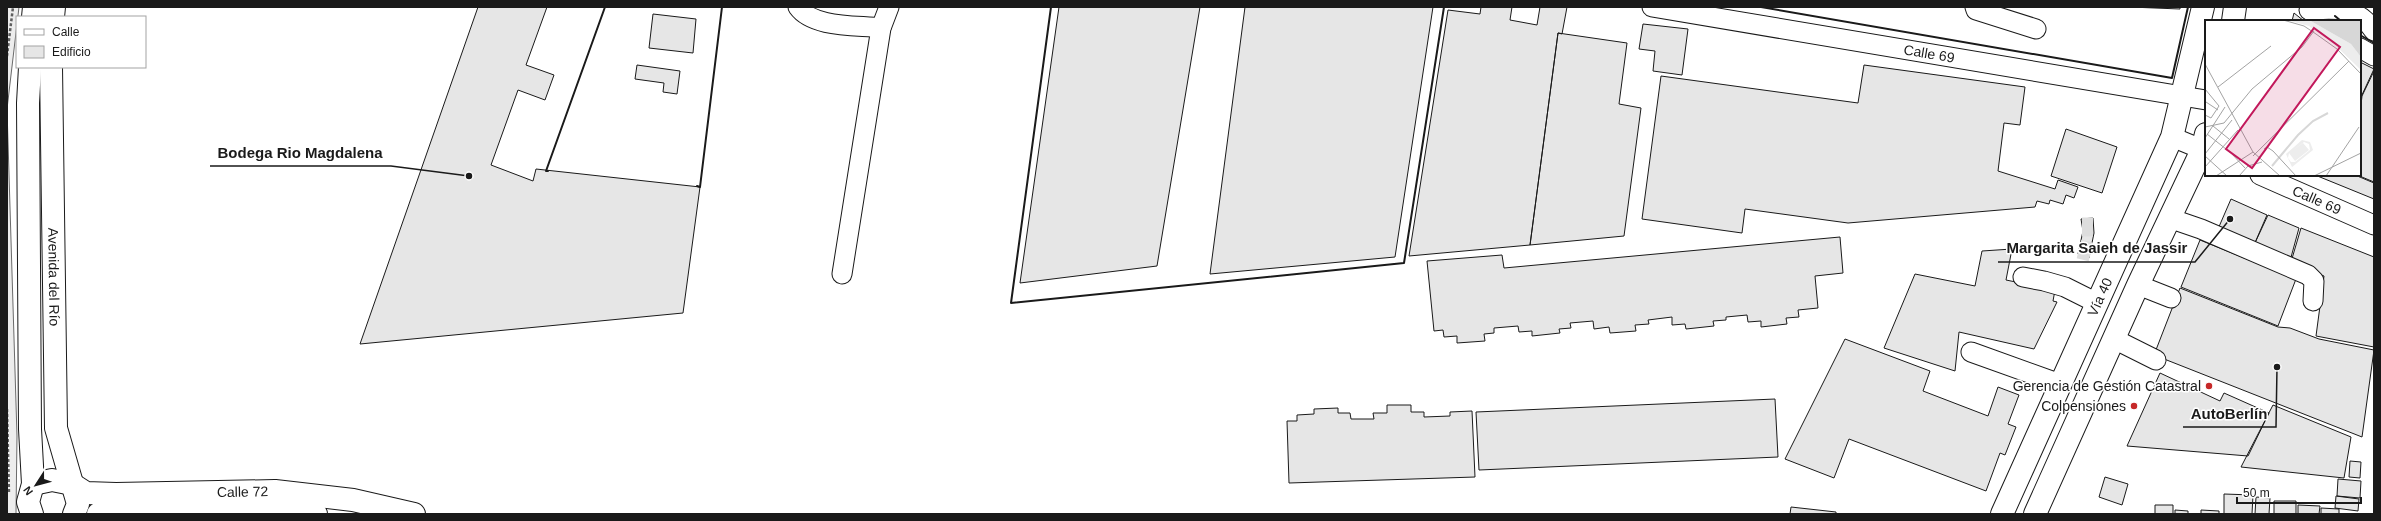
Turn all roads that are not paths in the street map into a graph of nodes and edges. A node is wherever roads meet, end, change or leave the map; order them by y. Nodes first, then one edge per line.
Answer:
1 (798, 7) edge
2 (889, 7) edge
3 (1652, 7) edge
4 (1975, 7) edge
5 (2203, 7) edge
6 (2235, 7) edge
7 (2312, 13) edge
8 (2233, 20) edge
9 (2360, 20) edge
10 (2361, 21) edge
11 (881, 28) junction
12 (2036, 29) dead end
13 (2374, 31) edge
14 (2361, 49) edge
15 (2374, 56) edge
16 (30, 68) edge
17 (51, 68) edge
18 (2183, 96) junction
19 (2205, 100) edge
20 (2172, 137) junction
21 (2205, 145) edge
22 (2262, 176) edge
23 (2169, 218) junction
24 (2374, 225) edge
25 (842, 274) dead end
26 (2023, 277) dead end
27 (2138, 284) junction
28 (2171, 298) dead end
29 (2313, 301) dead end
30 (2097, 303) junction
31 (2114, 339) junction
32 (1971, 352) dead end
33 (2156, 360) dead end
34 (2060, 384) junction
35 (33, 484) junction
36 (72, 484) junction
37 (32, 514) edge
38 (74, 514) edge
39 (98, 514) edge
40 (316, 514) edge
41 (414, 514) edge
42 (2002, 514) edge
43 (2036, 514) edge

1 - 11 street
2 - 11 street
3 - 18 street, Calle 69
4 - 12 street
5 - 18 main road, Vía 40
6 - 8 main road
7 - 9 street
10 - 13 street
11 - 25 street
14 - 15 street
16 - 35 main road, Avenida del Río
17 - 36 main road, Avenida del Río
18 - 19 street, Calle 69
18 - 20 main road, Vía 40
20 - 21 street
20 - 30 main road, Vía 40
21 - 23 main road
22 - 24 street, Calle 69
23 - 27 main road
23 - 29 street
26 - 30 street
27 - 28 street
27 - 31 main road
30 - 34 main road, Vía 40
31 - 33 street
31 - 43 main road
32 - 34 street
34 - 42 main road, Vía 40
35 - 36 main road
35 - 37 main road, Avenida del Río
36 - 38 main road, Avenida del Río
36 - 41 main road, Calle 72
39 - 40 main road, Calle 72

